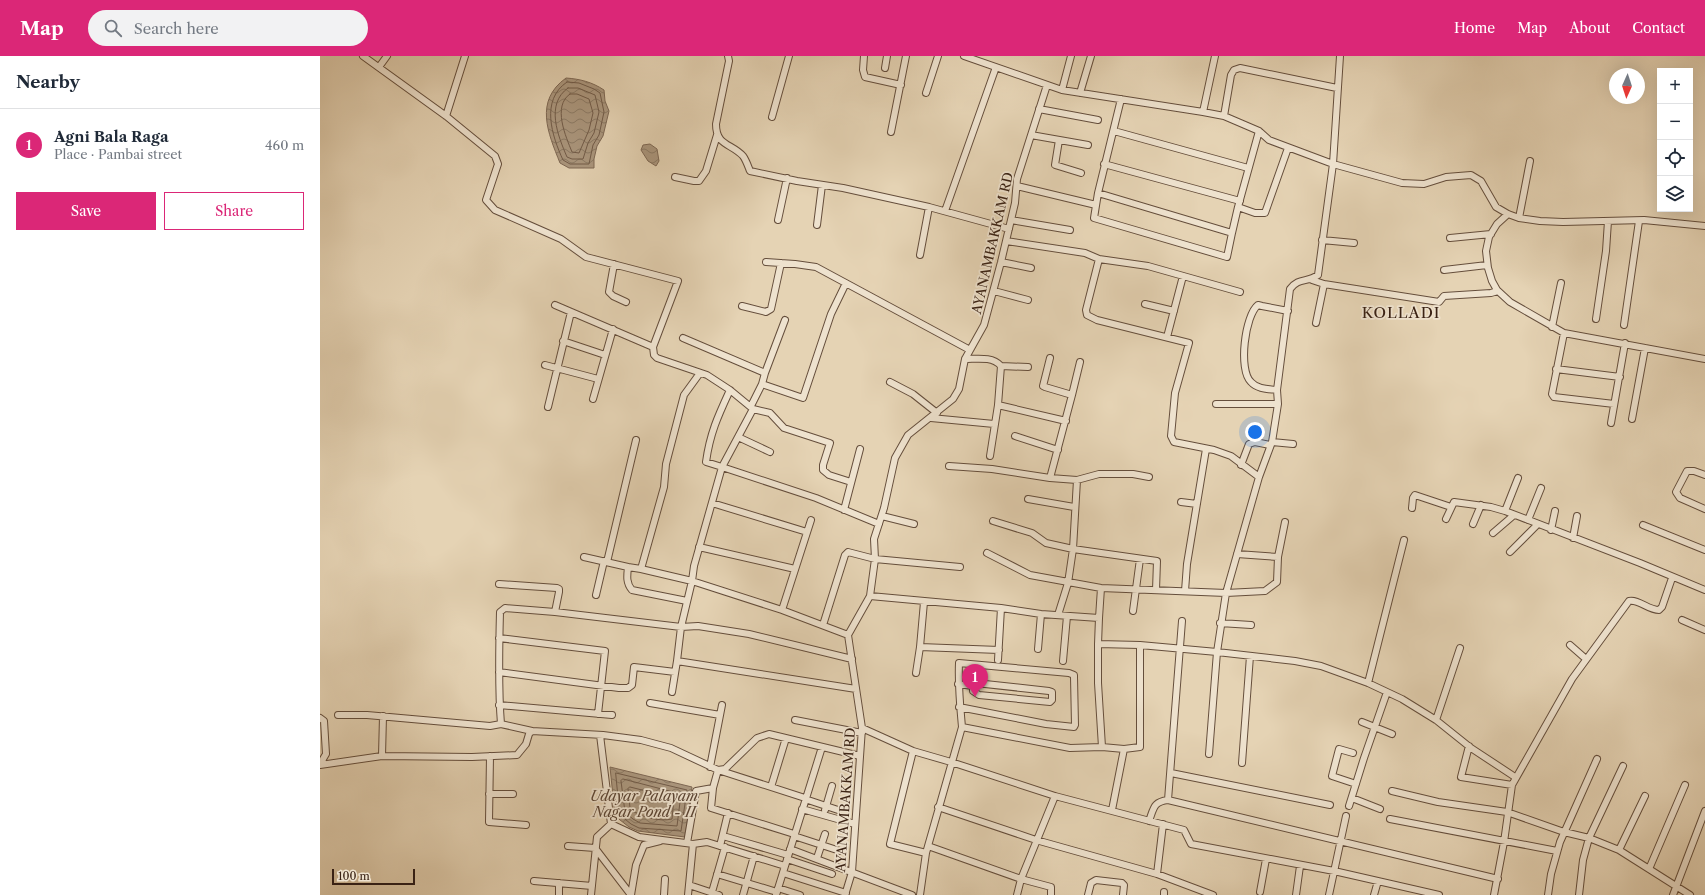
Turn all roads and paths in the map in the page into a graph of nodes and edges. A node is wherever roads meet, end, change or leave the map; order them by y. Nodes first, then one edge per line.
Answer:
1 (363, 56) edge
2 (387, 56) edge
3 (465, 56) edge
4 (728, 56) edge
5 (789, 56) edge
6 (864, 56) edge
7 (887, 56) edge
8 (906, 56) edge
9 (938, 56) edge
10 (964, 56) edge
11 (1071, 56) edge
12 (1091, 56) edge
13 (1215, 56) edge
14 (1340, 56) edge
15 (378, 67) junction
16 (996, 67) junction
17 (885, 68) dead end
18 (901, 85) junction
19 (1047, 85) junction
20 (1338, 88) junction
21 (1062, 90) junction
22 (926, 93) dead end
23 (1080, 93) junction
24 (1121, 99) junction
25 (1039, 109) junction
26 (1203, 112) junction
27 (446, 116) junction
28 (1224, 116) junction
29 (772, 117) dead end
30 (1098, 120) dead end
31 (1114, 131) junction
32 (1259, 131) junction
33 (892, 132) dead end
34 (718, 135) junction
35 (1031, 135) junction
36 (1059, 140) junction
37 (1088, 145) dead end
38 (1288, 148) junction
39 (1530, 160) dead end
40 (1104, 164) junction
41 (1333, 164) junction
42 (1248, 168) junction
43 (1081, 174) dead end
44 (676, 177) dead end
45 (787, 178) junction
46 (822, 185) junction
47 (1017, 186) junction
48 (1098, 193) junction
49 (1239, 204) junction
50 (1096, 205) junction
51 (929, 207) junction
52 (945, 211) junction
53 (1508, 214) junction
54 (1519, 218) junction
55 (778, 220) dead end
56 (1011, 220) junction
57 (1608, 221) junction
58 (1639, 221) junction
59 (817, 225) dead end
60 (1705, 226) edge
61 (1009, 229) junction
62 (1070, 230) dead end
63 (1232, 232) junction
64 (1491, 234) junction
65 (1450, 238) dead end
66 (1322, 240) junction
67 (1006, 241) junction
68 (1354, 243) dead end
69 (920, 255) dead end
70 (1098, 259) junction
71 (766, 262) dead end
72 (1001, 262) junction
73 (782, 263) junction
74 (614, 264) junction
75 (1487, 265) junction
76 (1031, 268) dead end
77 (1444, 270) dead end
78 (1183, 276) junction
79 (1312, 280) junction
80 (846, 283) junction
81 (1561, 283) dead end
82 (1324, 284) junction
83 (994, 291) junction
84 (1498, 291) junction
85 (1240, 292) dead end
86 (1028, 300) dead end
87 (626, 302) dead end
88 (1145, 304) dead end
89 (555, 305) dead end
90 (742, 306) dead end
91 (1174, 311) junction
92 (1288, 311) junction
93 (571, 312) junction
94 (1596, 319) dead end
95 (785, 320) dead end
96 (1316, 323) dead end
97 (1624, 325) dead end
98 (1552, 327) junction
99 (613, 329) junction
100 (1564, 333) junction
101 (1167, 337) junction
102 (683, 338) dead end
103 (563, 341) junction
104 (1625, 343) junction
105 (653, 347) junction
106 (1645, 348) junction
107 (970, 350) junction
108 (605, 355) junction
109 (1050, 358) dead end
110 (965, 359) junction
111 (1705, 359) edge
112 (1080, 362) dead end
113 (545, 365) dead end
114 (1001, 366) junction
115 (557, 368) junction
116 (1028, 368) dead end
117 (1556, 369) junction
118 (700, 373) junction
119 (765, 373) junction
120 (1620, 377) junction
121 (598, 379) junction
122 (890, 382) dead end
123 (762, 384) junction
124 (730, 390) junction
125 (1277, 390) junction
126 (1072, 395) junction
127 (593, 399) dead end
128 (1216, 404) dead end
129 (1278, 404) junction
130 (1614, 404) junction
131 (998, 405) junction
132 (548, 408) dead end
133 (752, 408) junction
134 (937, 413) junction
135 (931, 418) junction
136 (1632, 419) dead end
137 (1066, 421) junction
138 (1611, 423) dead end
139 (994, 424) junction
140 (1015, 436) dead end
141 (738, 437) junction
142 (636, 440) dead end
143 (1271, 443) junction
144 (1293, 444) dead end
145 (860, 449) dead end
146 (1206, 449) junction
147 (1058, 450) junction
148 (770, 452) dead end
149 (990, 456) dead end
150 (1241, 465) junction
151 (949, 466) dead end
152 (722, 468) junction
153 (1705, 475) edge
154 (1149, 477) dead end
155 (1259, 477) junction
156 (1050, 478) junction
157 (1518, 478) dead end
158 (1077, 480) junction
159 (852, 482) junction
160 (1540, 488) dead end
161 (1028, 499) dead end
162 (1181, 502) dead end
163 (712, 503) junction
164 (1197, 504) junction
165 (1481, 505) junction
166 (1074, 507) junction
167 (1451, 507) junction
168 (1412, 508) dead end
169 (1705, 508) edge
170 (844, 510) junction
171 (1555, 510) dead end
172 (1504, 511) junction
173 (1514, 515) junction
174 (882, 516) junction
175 (1577, 516) dead end
176 (1446, 519) dead end
177 (811, 520) dead end
178 (1528, 520) junction
179 (993, 521) dead end
180 (1285, 522) dead end
181 (879, 524) junction
182 (914, 524) dead end
183 (1473, 524) dead end
184 (1538, 524) junction
185 (1643, 525) dead end
186 (1551, 530) junction
187 (807, 532) junction
188 (1493, 533) dead end
189 (1573, 538) junction
190 (1404, 540) dead end
191 (699, 547) junction
192 (1073, 549) junction
193 (1705, 550) edge
194 (1510, 552) dead end
195 (986, 553) dead end
196 (1237, 554) junction
197 (584, 557) dead end
198 (1278, 557) junction
199 (874, 559) junction
200 (1140, 559) junction
201 (606, 562) junction
202 (628, 567) junction
203 (960, 567) dead end
204 (641, 569) junction
205 (795, 569) junction
206 (1672, 578) junction
207 (692, 581) junction
208 (1068, 583) junction
209 (499, 584) dead end
210 (1102, 588) junction
211 (1705, 589) edge
212 (1136, 590) junction
213 (1156, 590) junction
214 (1185, 591) junction
215 (1226, 593) junction
216 (596, 595) dead end
217 (870, 596) junction
218 (687, 602) junction
219 (924, 602) junction
220 (1001, 608) junction
221 (782, 610) junction
222 (1133, 611) dead end
223 (555, 612) junction
224 (1041, 614) junction
225 (1058, 615) junction
226 (1067, 616) junction
227 (1098, 618) junction
228 (1682, 620) dead end
229 (1182, 621) dead end
230 (1220, 623) junction
231 (823, 625) junction
232 (1251, 625) dead end
233 (681, 628) junction
234 (1705, 630) edge
235 (848, 635) junction
236 (499, 638) junction
237 (1098, 644) junction
238 (1140, 645) junction
239 (1570, 645) dead end
240 (920, 647) junction
241 (1180, 648) junction
242 (1460, 648) dead end
243 (1038, 649) dead end
244 (999, 650) junction
245 (1217, 652) junction
246 (1250, 656) junction
247 (852, 659) junction
248 (998, 660) dead end
249 (1586, 660) junction
250 (677, 661) junction
251 (1063, 661) dead end
252 (498, 672) junction
253 (675, 672) junction
254 (916, 673) dead end
255 (1368, 683) junction
256 (958, 684) junction
257 (601, 685) junction
258 (973, 686) junction
259 (856, 689) junction
260 (672, 692) dead end
261 (1387, 692) junction
262 (650, 704) dead end
263 (500, 705) junction
264 (722, 705) dead end
265 (959, 707) junction
266 (598, 714) junction
267 (338, 715) dead end
268 (612, 715) dead end
269 (720, 715) junction
270 (383, 716) junction
271 (320, 718) edge
272 (795, 720) dead end
273 (1436, 720) junction
274 (1362, 722) dead end
275 (501, 724) junction
276 (962, 727) junction
277 (1374, 727) junction
278 (532, 731) junction
279 (862, 731) junction
280 (1392, 734) dead end
281 (600, 735) junction
282 (786, 738) junction
283 (1469, 746) junction
284 (822, 747) junction
285 (1102, 747) junction
286 (1124, 749) junction
287 (913, 751) junction
288 (1353, 753) dead end
289 (1209, 754) dead end
290 (382, 756) junction
291 (490, 756) junction
292 (860, 756) junction
293 (1597, 759) dead end
294 (321, 761) edge
295 (951, 762) junction
296 (1242, 763) dead end
297 (1623, 766) dead end
298 (710, 767) junction
299 (718, 770) junction
300 (1171, 773) junction
301 (1515, 777) junction
302 (1356, 784) junction
303 (1512, 785) junction
304 (1685, 785) dead end
305 (832, 786) dead end
306 (771, 787) junction
307 (713, 788) junction
308 (1392, 791) dead end
309 (489, 794) junction
310 (513, 794) dead end
311 (1055, 796) junction
312 (1645, 796) dead end
313 (1352, 798) junction
314 (805, 799) junction
315 (1168, 800) junction
316 (1330, 805) dead end
317 (1349, 806) dead end
318 (826, 807) junction
319 (938, 807) junction
320 (802, 809) junction
321 (1380, 809) dead end
322 (838, 810) dead end
323 (1112, 810) junction
324 (1705, 811) edge
325 (1507, 812) junction
326 (728, 813) junction
327 (823, 816) junction
328 (1346, 816) dead end
329 (1390, 819) dead end
330 (1149, 820) junction
331 (611, 824) junction
332 (855, 824) junction
333 (1163, 824) junction
334 (526, 825) dead end
335 (1564, 832) junction
336 (824, 834) dead end
337 (794, 835) junction
338 (723, 836) junction
339 (1589, 838) junction
340 (663, 840) junction
341 (1036, 840) junction
342 (1340, 842) junction
343 (1504, 842) junction
344 (690, 843) junction
345 (821, 845) junction
346 (568, 846) dead end
347 (928, 846) junction
348 (723, 847) junction
349 (595, 848) junction
350 (1619, 850) junction
351 (840, 851) dead end
352 (1557, 852) junction
353 (926, 853) junction
354 (788, 854) junction
355 (754, 856) junction
356 (817, 858) junction
357 (1266, 859) junction
358 (785, 866) junction
359 (1300, 866) junction
360 (1649, 868) junction
361 (1334, 871) junction
362 (852, 872) junction
363 (783, 873) junction
364 (717, 874) junction
365 (832, 874) dead end
366 (1157, 874) junction
367 (1498, 878) junction
368 (665, 879) dead end
369 (1020, 879) junction
370 (534, 881) dead end
371 (1378, 881) junction
372 (746, 882) junction
373 (559, 883) junction
374 (689, 885) junction
375 (592, 886) junction
376 (1676, 886) junction
377 (1411, 888) junction
378 (712, 892) junction
379 (777, 892) edge
380 (1260, 892) dead end
381 (845, 894) edge
382 (559, 895) edge
383 (591, 895) edge
384 (631, 895) edge
385 (664, 895) edge
386 (688, 895) edge
387 (719, 895) edge
388 (743, 895) edge
389 (800, 895) edge
390 (912, 895) edge
391 (920, 895) edge
392 (1017, 895) edge
393 (1051, 895) edge
394 (1088, 895) edge
395 (1123, 895) edge
396 (1213, 895) edge
397 (1296, 895) edge
398 (1329, 895) edge
399 (1374, 895) edge
400 (1409, 895) edge
401 (1439, 895) edge
402 (1494, 895) edge
403 (1548, 895) edge
404 (1579, 895) edge
405 (1673, 895) edge
406 (1690, 895) edge

1 - 15 street
2 - 15 street
3 - 27 street
4 - 34 street
5 - 29 street
6 - 18 street
7 - 17 street
8 - 18 street
9 - 22 street
10 - 16 street
11 - 21 street
12 - 23 street
13 - 26 street
14 - 20 street
15 - 27 street
16 - 19 street
16 - 52 street
18 - 33 street
19 - 21 street
19 - 25 street, AYANAMBAKKAM RD
20 - 28 street
20 - 41 street
21 - 23 street
23 - 24 street
24 - 26 street
24 - 31 street
25 - 30 street
25 - 35 street, AYANAMBAKKAM RD
26 - 28 street
27 - 74 street
28 - 32 street
31 - 40 street
31 - 42 street
32 - 38 street
32 - 42 street
34 - 44 street
34 - 45 street
35 - 36 street
35 - 47 street, AYANAMBAKKAM RD
36 - 37 street
36 - 43 street
38 - 41 street
38 - 49 street
39 - 54 street
40 - 48 street
40 - 49 street
41 - 53 street
41 - 66 street
42 - 49 street
45 - 46 street
45 - 55 street
46 - 51 street
46 - 59 street
47 - 50 street
47 - 56 street, AYANAMBAKKAM RD
48 - 50 street
48 - 63 street
49 - 63 street
50 - 63 street
51 - 52 street
51 - 69 street
52 - 61 street
53 - 54 street
53 - 64 street
54 - 57 street
56 - 61 street, AYANAMBAKKAM RD
56 - 62 street
57 - 58 street
57 - 94 street
58 - 60 street
58 - 97 street
61 - 67 street, AYANAMBAKKAM RD
64 - 65 street
64 - 75 street
66 - 68 street
66 - 79 street
67 - 70 street
67 - 72 street, AYANAMBAKKAM RD
70 - 78 street
70 - 101 street
71 - 73 street
72 - 76 street
72 - 83 street, AYANAMBAKKAM RD
73 - 80 street
73 - 90 street
74 - 87 street
74 - 105 street
75 - 77 street
75 - 84 street
78 - 85 street
78 - 91 street
79 - 82 street
79 - 92 street
80 - 107 street
80 - 123 street
81 - 98 street
82 - 84 street
82 - 96 street
83 - 86 street
83 - 107 street, AYANAMBAKKAM RD
84 - 98 street
88 - 91 street
89 - 93 street
91 - 101 street
92 - 125 street
92 - 125 street
93 - 99 street
93 - 103 street
95 - 119 street
98 - 100 street
99 - 105 street
99 - 108 street
100 - 104 street
100 - 117 street
101 - 146 street
102 - 119 street
103 - 108 street
103 - 115 street
104 - 106 street
104 - 120 street
105 - 118 street
106 - 111 street
106 - 136 street
107 - 110 street, AYANAMBAKKAM RD
108 - 121 street
109 - 126 street
110 - 114 street
110 - 134 street, AYANAMBAKKAM RD
112 - 126 street
113 - 115 street
114 - 116 street
114 - 131 street
115 - 121 street
115 - 132 street
117 - 120 street
117 - 130 street
118 - 124 street
118 - 204 street
119 - 123 street
120 - 130 street
121 - 127 street
122 - 134 street
123 - 133 street
124 - 133 street
124 - 152 street
125 - 129 street
126 - 137 street
128 - 129 street
129 - 143 street
130 - 138 street
131 - 137 street
131 - 139 street
133 - 141 street
133 - 159 street
134 - 135 street, AYANAMBAKKAM RD
135 - 139 street
135 - 174 street, AYANAMBAKKAM RD
137 - 147 street
139 - 149 street
140 - 147 street
141 - 148 street
141 - 152 street
142 - 201 street
143 - 144 street
143 - 150 street
143 - 155 street
145 - 159 street
146 - 150 street
146 - 164 street
147 - 156 street
150 - 155 street
151 - 156 street
152 - 163 street
152 - 170 street
153 - 169 street
154 - 158 street
155 - 196 street
156 - 158 street
157 - 172 street
158 - 166 street
159 - 170 street
160 - 178 street
161 - 166 street
162 - 164 street
163 - 187 street
163 - 191 street
164 - 214 street
165 - 167 street
165 - 172 street
165 - 183 street
166 - 192 street
167 - 168 street
167 - 176 street
170 - 181 street
171 - 186 street
172 - 173 street
173 - 178 street
173 - 188 street
174 - 181 street, AYANAMBAKKAM RD
174 - 182 street
175 - 189 street
177 - 187 street
178 - 184 street
179 - 192 street
180 - 198 street
181 - 199 street, AYANAMBAKKAM RD
184 - 186 street
184 - 194 street
185 - 193 street
186 - 189 street
187 - 205 street
189 - 206 street
190 - 255 street
191 - 205 street
191 - 207 street
192 - 200 street
192 - 208 street
195 - 208 street
196 - 198 street
196 - 215 street
197 - 201 street
198 - 215 street
199 - 203 street
199 - 217 street, AYANAMBAKKAM RD
199 - 231 street
200 - 212 street
200 - 213 street
201 - 202 street
201 - 216 street
202 - 204 street
202 - 218 street
204 - 207 street
205 - 221 street
206 - 211 street
206 - 249 street
207 - 218 street
207 - 221 street
208 - 210 street
208 - 225 street
209 - 223 street
210 - 212 street
210 - 227 street
212 - 213 street
212 - 222 street
213 - 214 street
214 - 215 street
215 - 230 street
217 - 219 street
217 - 235 street, AYANAMBAKKAM RD
218 - 233 street
219 - 220 street
219 - 240 street
220 - 224 street
220 - 244 street
221 - 231 street
223 - 233 street
223 - 236 street
224 - 225 street
224 - 243 street
225 - 226 street
226 - 227 street
226 - 251 street
227 - 237 street
228 - 234 street
229 - 241 street
230 - 232 street
230 - 245 street
231 - 235 street
233 - 247 street
233 - 250 street
235 - 247 street, AYANAMBAKKAM RD
236 - 252 street
236 - 257 street
237 - 238 street
237 - 285 street
238 - 241 street
238 - 286 street
239 - 249 street
240 - 244 street
240 - 254 street
241 - 245 street
241 - 300 street
242 - 273 street
244 - 248 street
245 - 246 street
245 - 289 street
246 - 255 street
246 - 296 street
247 - 259 street, AYANAMBAKKAM RD
249 - 301 street
250 - 253 street
250 - 259 street
252 - 257 street
252 - 263 street
253 - 257 street
253 - 260 street
255 - 261 street
256 - 258 street
256 - 265 street
256 - 265 street
257 - 266 street
258 - 258 street
259 - 279 street, AYANAMBAKKAM RD
261 - 273 street
261 - 277 street
262 - 269 street
263 - 266 street
263 - 275 street
264 - 269 street
265 - 276 street
266 - 268 street
267 - 270 street
269 - 298 street
270 - 275 street
270 - 290 street
271 - 294 street
272 - 279 street
273 - 283 street
274 - 277 street
275 - 278 street
276 - 285 street
276 - 295 street
277 - 280 street
277 - 302 street
278 - 281 street
278 - 291 street
279 - 287 street
279 - 292 street, AYANAMBAKKAM RD
281 - 298 street
281 - 331 street
282 - 284 street
282 - 299 street
282 - 306 street
283 - 301 street
283 - 303 street
284 - 292 street
284 - 314 street
285 - 286 street
286 - 323 street
287 - 295 street
287 - 353 street
288 - 302 street
290 - 291 street
290 - 294 street
291 - 309 street
292 - 332 street, AYANAMBAKKAM RD
293 - 335 street
295 - 311 street
295 - 319 street
297 - 339 street
298 - 299 street
299 - 306 street
299 - 307 street
300 - 315 street
300 - 316 street
301 - 303 street
302 - 313 street
303 - 325 street
304 - 360 street
305 - 318 street
306 - 314 street
307 - 326 street
307 - 344 street
308 - 325 street
309 - 310 street
309 - 334 street
311 - 323 street
311 - 341 street
312 - 350 street
313 - 317 street
313 - 321 street
314 - 318 street
314 - 320 street
315 - 330 street
315 - 342 street
318 - 322 street
318 - 327 street
319 - 341 street
319 - 347 street
320 - 327 street
320 - 337 street
323 - 330 street
324 - 376 street
325 - 335 street
325 - 343 street
326 - 337 street
326 - 338 street
327 - 332 street
328 - 342 street
329 - 343 street
330 - 333 street
331 - 340 street
331 - 349 street
332 - 362 street, AYANAMBAKKAM RD
333 - 357 street
333 - 366 street
335 - 339 street
335 - 352 street
336 - 345 street
337 - 345 street
337 - 354 street
338 - 348 street
338 - 354 street
339 - 350 street
339 - 404 street
340 - 344 street
340 - 384 street
341 - 366 street
341 - 369 street
342 - 361 street
342 - 367 street
343 - 352 street
343 - 367 street
344 - 348 street
344 - 374 street
345 - 351 street
345 - 356 street
346 - 349 street
347 - 353 street
347 - 369 street
348 - 355 street
348 - 364 street
349 - 375 street
349 - 384 street
350 - 360 street
352 - 403 street
353 - 391 street
354 - 356 street
354 - 358 street
354 - 365 street
355 - 358 street
355 - 372 street
356 - 362 street
357 - 359 street
357 - 380 street
358 - 363 street
359 - 361 street
359 - 397 street
360 - 376 street
361 - 371 street
361 - 398 street
362 - 381 street, AYANAMBAKKAM RD
362 - 390 street
363 - 379 street
363 - 381 street
364 - 372 street
364 - 378 street
366 - 396 street
367 - 402 street
368 - 385 street
369 - 392 street
369 - 393 street
370 - 373 street
371 - 377 street
371 - 399 street
372 - 379 street
372 - 388 street
373 - 375 street
373 - 382 street
374 - 378 street
374 - 386 street
375 - 383 street
376 - 405 street
376 - 406 street
377 - 400 street
377 - 401 street
378 - 387 street
379 - 389 street
394 - 395 street

